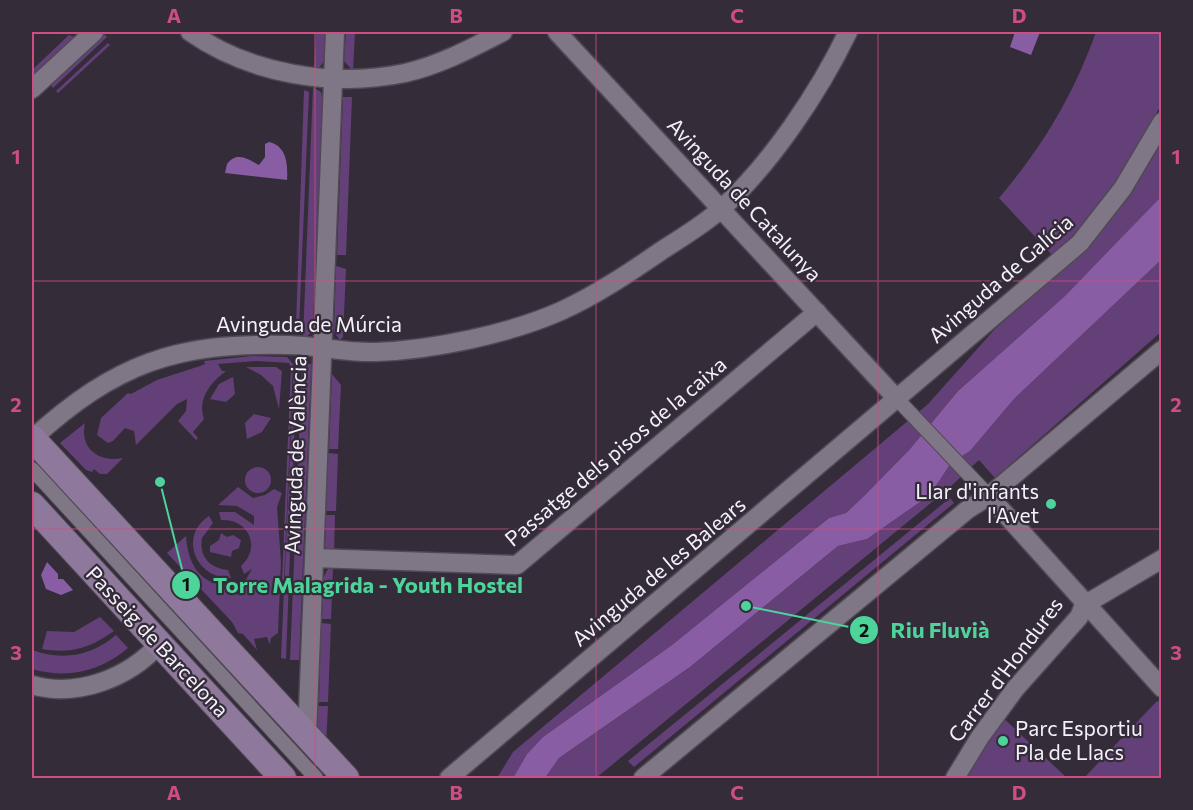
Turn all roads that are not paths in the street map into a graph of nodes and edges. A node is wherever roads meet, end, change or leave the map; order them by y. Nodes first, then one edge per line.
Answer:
1 (94, 32) edge
2 (189, 32) edge
3 (335, 32) edge
4 (502, 32) edge
5 (557, 32) edge
6 (848, 32) edge
7 (334, 79) junction
8 (32, 89) edge
9 (1161, 122) edge
10 (721, 209) junction
11 (817, 312) junction
12 (323, 347) junction
13 (1161, 350) edge
14 (901, 403) junction
15 (32, 438) edge
16 (32, 469) edge
17 (989, 496) junction
18 (32, 505) edge
19 (314, 558) junction
20 (1161, 559) edge
21 (1084, 605) junction
22 (159, 644) junction
23 (32, 685) edge
24 (1161, 688) edge
25 (307, 736) junction
26 (283, 778) edge
27 (316, 778) edge
28 (346, 778) edge
29 (448, 778) edge
30 (643, 778) edge
31 (956, 778) edge

1 - 8 street
2 - 7 street
3 - 7 street, Avinguda de València
4 - 7 street
5 - 10 street, Avinguda de Catalunya
6 - 10 street, Avinguda de Múrcia
7 - 12 street, Avinguda de València
9 - 14 street, Avinguda de Galícia
10 - 11 street, Avinguda de Catalunya
10 - 12 street, Avinguda de Múrcia
11 - 14 street, Avinguda de Catalunya
11 - 19 street, Passatge dels pisos de la caixa
12 - 15 street, Avinguda de Múrcia
12 - 19 street, Avinguda de València
13 - 17 street
14 - 17 street
14 - 29 street, Avinguda de les Balears
15 - 25 main road
16 - 27 street, Passeig de Barcelona
17 - 21 street
17 - 30 street
18 - 22 main road, Passeig de Barcelona
19 - 25 street, Avinguda de València
20 - 21 street, Carrer d'Hondures
21 - 24 street
21 - 31 street, Carrer d'Hondures
22 - 23 street
22 - 26 main road, Passeig de Barcelona
25 - 28 main road

